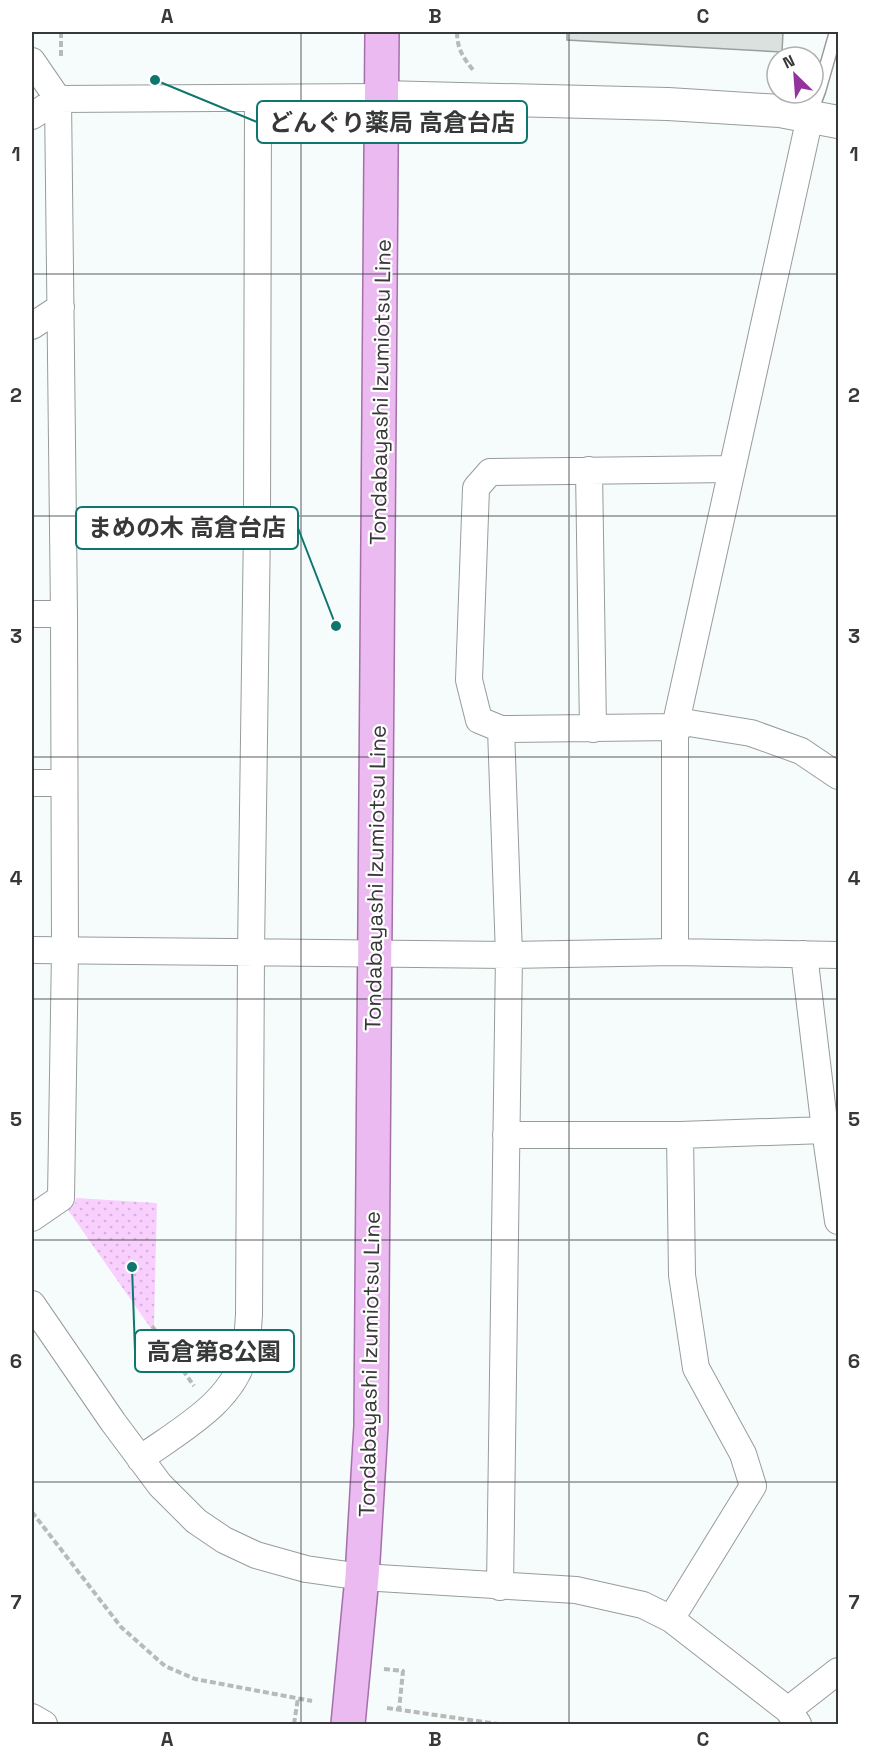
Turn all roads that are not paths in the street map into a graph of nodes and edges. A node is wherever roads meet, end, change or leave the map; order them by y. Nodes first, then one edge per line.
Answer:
1 (382, 32) edge
2 (836, 40) edge
3 (32, 62) edge
4 (382, 97) junction
5 (258, 98) junction
6 (58, 99) junction
7 (32, 116) edge
8 (824, 119) edge
9 (61, 307) junction
10 (32, 326) edge
11 (732, 469) junction
12 (589, 470) junction
13 (32, 614) edge
14 (64, 614) junction
15 (675, 727) junction
16 (501, 729) junction
17 (593, 729) junction
18 (838, 777) edge
19 (32, 783) edge
20 (64, 783) junction
21 (32, 950) edge
22 (65, 951) junction
23 (251, 952) junction
24 (675, 952) junction
25 (374, 953) junction
26 (508, 954) junction
27 (804, 954) junction
28 (838, 955) edge
29 (832, 1129) edge
30 (506, 1135) junction
31 (680, 1136) junction
32 (32, 1218) edge
33 (838, 1221) edge
34 (32, 1304) edge
35 (140, 1459) junction
36 (362, 1577) junction
37 (500, 1587) junction
38 (671, 1619) junction
39 (838, 1671) edge
40 (32, 1717) edge
41 (793, 1717) edge
42 (44, 1725) edge
43 (348, 1725) edge

1 - 4 main road, Tondabayashi Izumiotsu Line
2 - 8 lane
3 - 6 street
4 - 5 street
4 - 8 street
4 - 25 main road, Tondabayashi Izumiotsu Line
5 - 6 street
5 - 23 street
6 - 7 street
6 - 9 street
8 - 11 street
9 - 10 street
9 - 14 street
11 - 12 street
11 - 15 street
12 - 16 street
12 - 17 street
13 - 14 street
14 - 20 street
15 - 17 street
15 - 18 street
15 - 24 street
16 - 17 street
16 - 26 street
19 - 20 street
20 - 22 street
21 - 22 street
22 - 23 street
22 - 32 street
23 - 25 street
23 - 35 street
24 - 26 street
24 - 27 street
25 - 26 street
25 - 36 main road, Tondabayashi Izumiotsu Line
26 - 30 street
27 - 28 street
27 - 29 street
29 - 31 street
29 - 33 street
30 - 31 street
30 - 37 street
31 - 38 street
34 - 35 street
35 - 36 street
36 - 37 street
36 - 43 main road, Tondabayashi Izumiotsu Line
37 - 38 street
38 - 41 street
39 - 41 street
40 - 42 street

